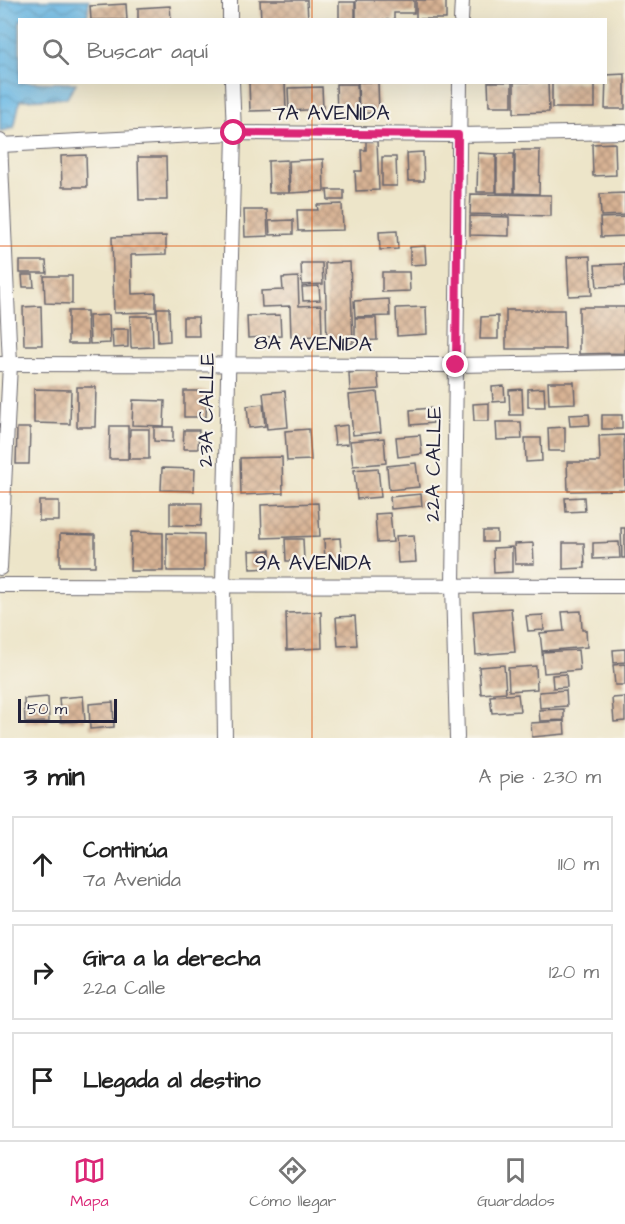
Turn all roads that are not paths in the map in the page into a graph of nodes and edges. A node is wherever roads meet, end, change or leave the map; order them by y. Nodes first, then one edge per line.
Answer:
1 (230, 0) edge
2 (462, 0) edge
3 (230, 18) edge
4 (461, 18) edge
5 (232, 84) edge
6 (460, 84) edge
7 (625, 132) edge
8 (234, 133) junction
9 (458, 135) junction
10 (0, 143) edge
11 (625, 362) edge
12 (227, 363) junction
13 (5, 364) edge
14 (456, 365) junction
15 (0, 568) edge
16 (223, 584) junction
17 (453, 584) junction
18 (0, 585) edge
19 (625, 586) edge
20 (225, 738) edge
21 (457, 738) edge

1 - 3 street
2 - 4 street
5 - 8 street, 23A CALLE
6 - 9 street, 22A CALLE
7 - 9 street, 7A AVENIDA
8 - 9 street, 7A AVENIDA
8 - 10 street, 7A AVENIDA
8 - 12 street, 23A CALLE
9 - 14 street, 22A CALLE
10 - 13 street
11 - 14 street, 8A AVENIDA
12 - 13 street, 8A AVENIDA
12 - 14 street, 8A AVENIDA
12 - 16 street, 23A CALLE
13 - 15 street
14 - 17 street, 22A CALLE
16 - 17 street, 9A AVENIDA
16 - 18 street, 9A AVENIDA
16 - 20 street, 23A CALLE
17 - 19 street, 9A AVENIDA
17 - 21 street, 22A CALLE

